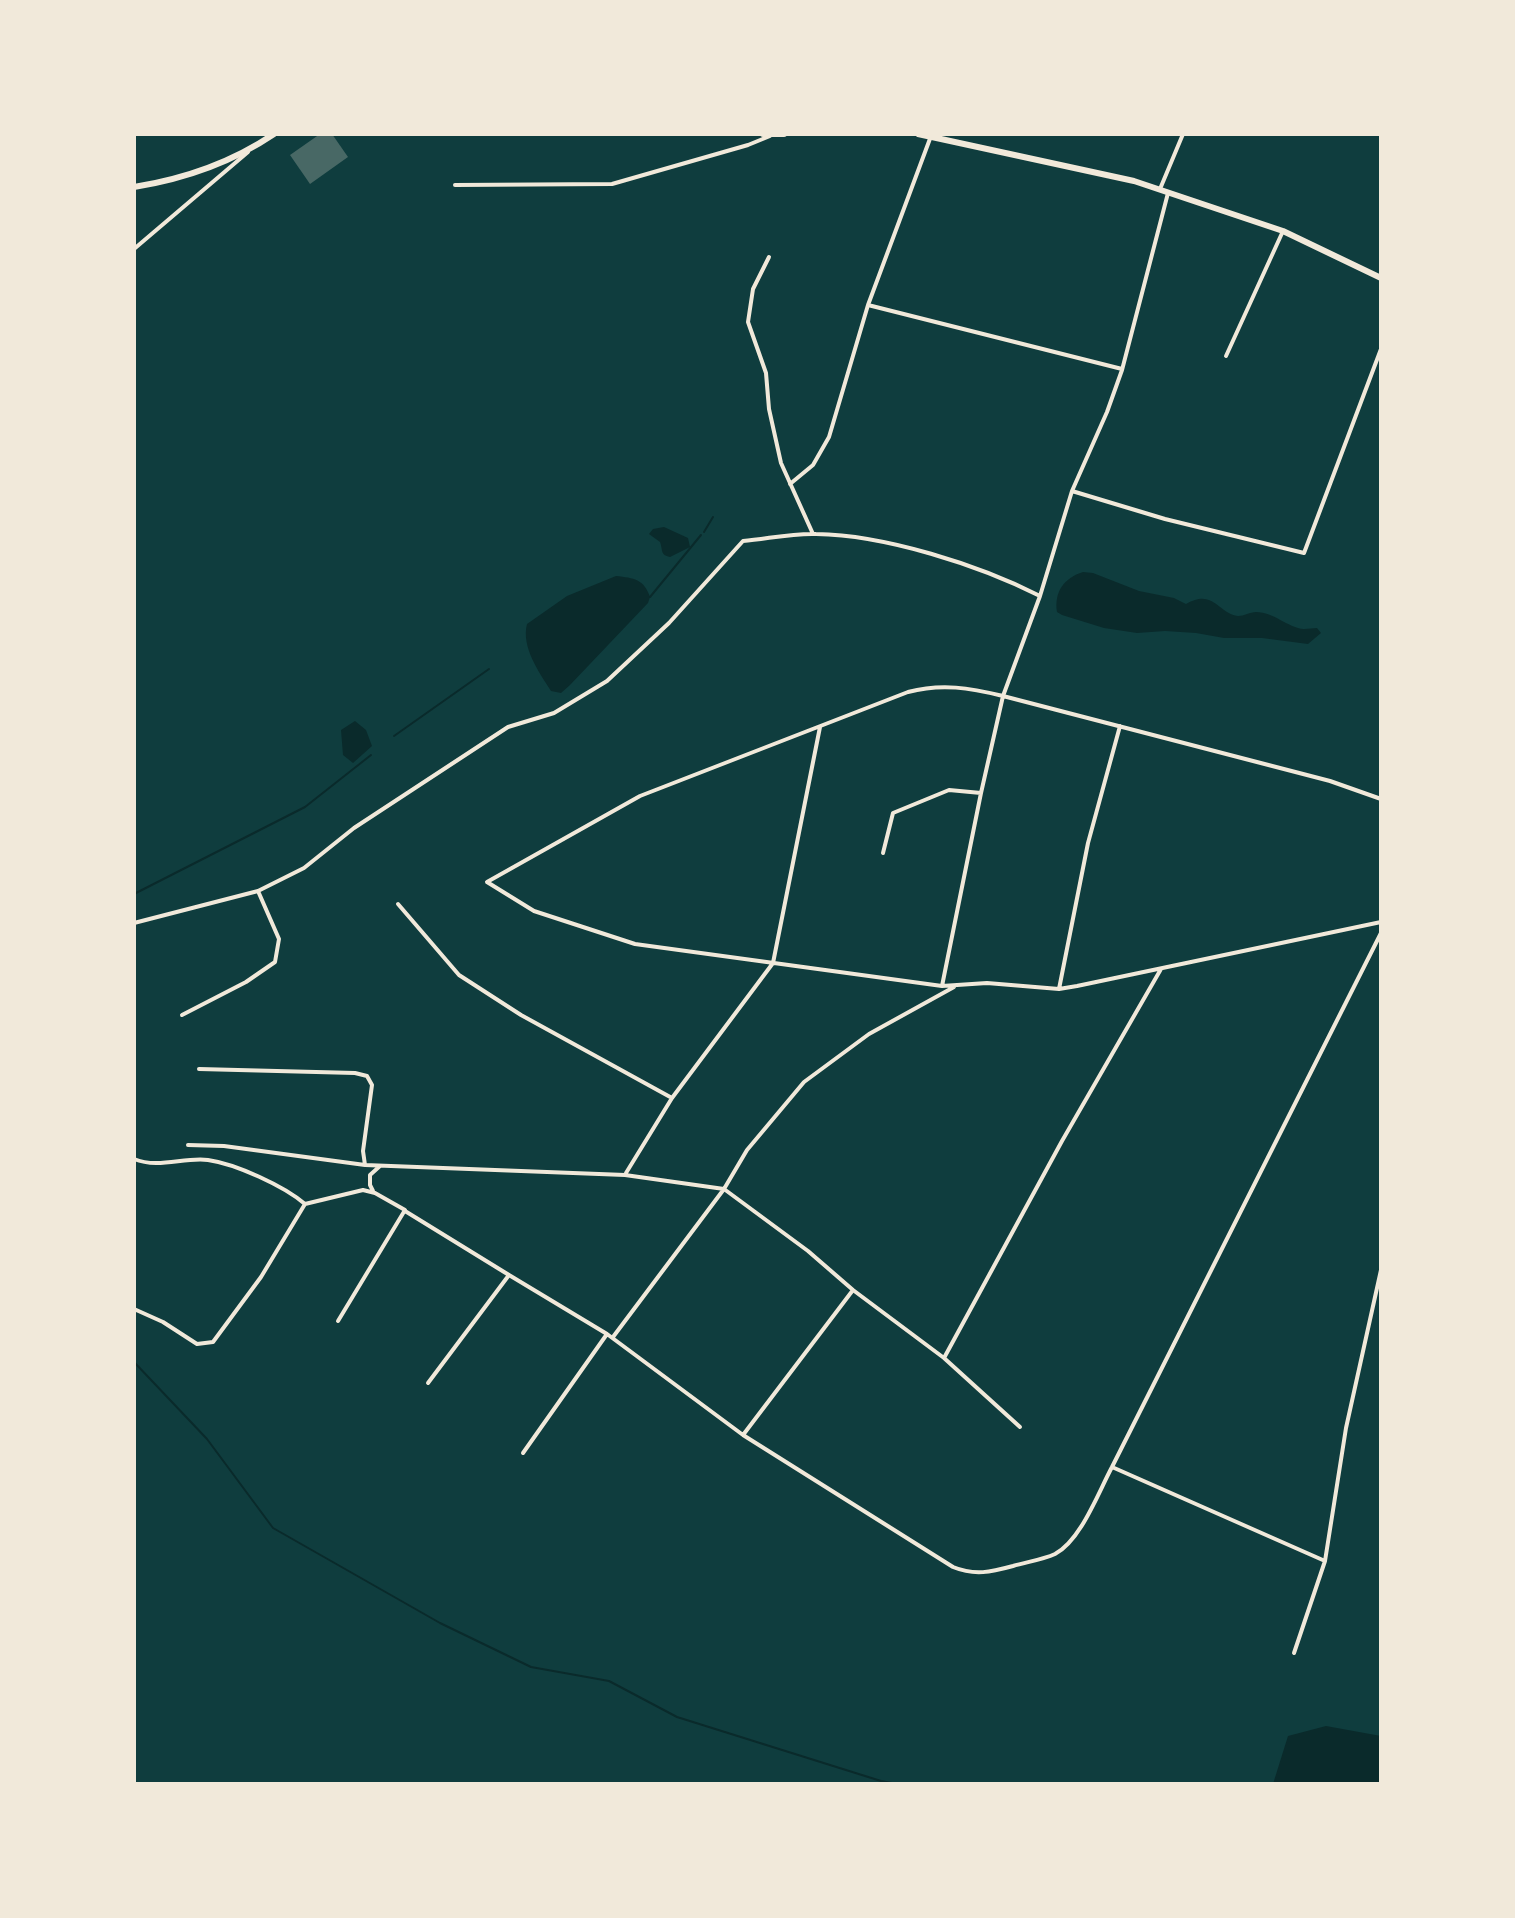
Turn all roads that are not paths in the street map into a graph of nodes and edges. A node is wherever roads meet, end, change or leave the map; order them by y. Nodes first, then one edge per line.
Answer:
1 (274, 134) edge
2 (784, 134) edge
3 (918, 134) edge
4 (1183, 134) edge
5 (767, 135) edge
6 (931, 136) junction
7 (253, 148) junction
8 (455, 185) dead end
9 (134, 187) edge
10 (1160, 189) junction
11 (1168, 193) junction
12 (1283, 231) junction
13 (134, 249) edge
14 (769, 257) dead end
15 (1381, 278) edge
16 (868, 305) junction
17 (1381, 349) edge
18 (1226, 356) dead end
19 (1122, 370) junction
20 (790, 484) junction
21 (1072, 491) junction
22 (813, 534) junction
23 (1040, 596) junction
24 (1003, 696) junction
25 (1120, 726) junction
26 (820, 727) junction
27 (981, 793) junction
28 (1381, 799) edge
29 (883, 853) dead end
30 (258, 891) junction
31 (398, 904) dead end
32 (1381, 922) edge
33 (134, 923) edge
34 (1381, 933) edge
35 (773, 963) junction
36 (1162, 968) junction
37 (959, 985) junction
38 (942, 986) junction
39 (1059, 989) junction
40 (182, 1015) dead end
41 (199, 1069) dead end
42 (672, 1098) junction
43 (188, 1145) dead end
44 (134, 1159) edge
45 (365, 1165) junction
46 (380, 1166) junction
47 (625, 1175) junction
48 (724, 1189) junction
49 (375, 1193) junction
50 (305, 1204) junction
51 (405, 1210) junction
52 (1381, 1270) edge
53 (509, 1275) junction
54 (853, 1290) junction
55 (134, 1309) edge
56 (338, 1321) dead end
57 (607, 1334) junction
58 (613, 1337) junction
59 (944, 1358) junction
60 (428, 1383) dead end
61 (1020, 1427) dead end
62 (743, 1435) junction
63 (523, 1453) dead end
64 (1112, 1467) junction
65 (1325, 1561) junction
66 (1294, 1653) dead end

1 - 7 main road
2 - 5 main road
3 - 6 main road
4 - 10 street
5 - 8 street
6 - 10 main road
6 - 16 street
7 - 9 main road
7 - 13 street
10 - 11 main road
11 - 12 main road
11 - 19 street
12 - 15 main road
12 - 18 street
14 - 20 street
16 - 19 street
16 - 20 street
17 - 21 street
19 - 21 street
20 - 22 street
21 - 23 street
22 - 23 street
22 - 30 street
23 - 24 street
24 - 25 street
24 - 26 street
24 - 27 street
25 - 28 street
25 - 39 street
26 - 35 street
26 - 35 street
27 - 29 street
27 - 38 street
30 - 33 street
30 - 40 street
31 - 42 street
32 - 36 street
34 - 64 street
35 - 38 street
35 - 42 street
36 - 39 street
36 - 59 street
37 - 38 street
37 - 39 street
37 - 48 street
41 - 45 street
42 - 47 street
43 - 45 street
44 - 50 street
45 - 46 street
46 - 47 street
46 - 49 street
47 - 48 street
48 - 54 street
48 - 58 street
49 - 50 street
49 - 51 street
50 - 55 street
51 - 53 street
51 - 56 street
52 - 65 street
53 - 57 street
53 - 60 street
54 - 59 street
54 - 62 street
57 - 58 street
57 - 63 street
58 - 62 street
59 - 61 street
62 - 64 street
64 - 65 street
65 - 66 street

